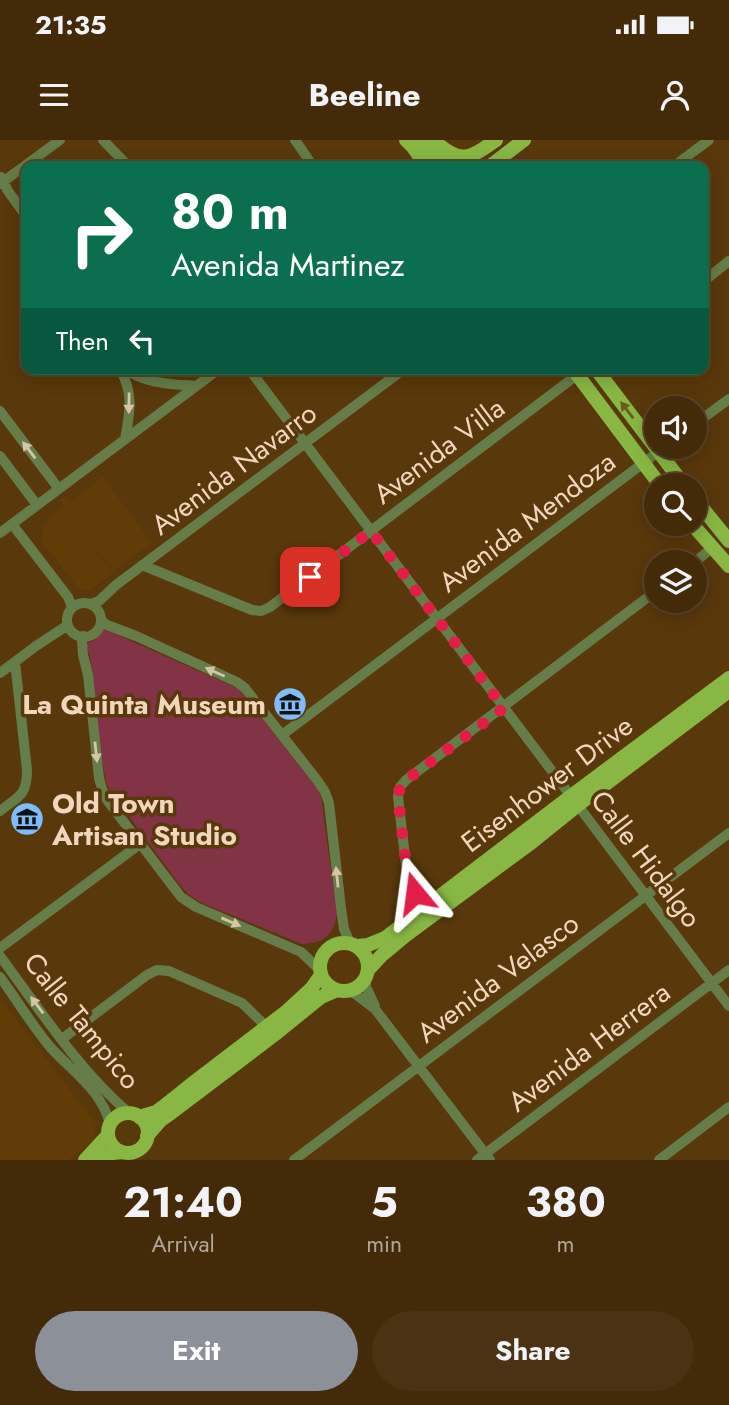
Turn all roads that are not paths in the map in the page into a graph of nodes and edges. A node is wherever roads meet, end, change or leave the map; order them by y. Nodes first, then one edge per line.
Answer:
1 (60, 140) edge
2 (103, 140) edge
3 (295, 140) edge
4 (406, 140) edge
5 (421, 140) edge
6 (433, 140) edge
7 (496, 140) edge
8 (504, 140) edge
9 (524, 140) edge
10 (709, 140) edge
11 (30, 161) edge
12 (123, 161) edge
13 (310, 161) edge
14 (423, 161) edge
15 (441, 161) edge
16 (479, 161) edge
17 (497, 161) edge
18 (681, 161) edge
19 (21, 167) edge
20 (1, 181) edge
21 (21, 209) edge
22 (729, 261) edge
23 (709, 277) edge
24 (124, 375) edge
25 (136, 375) edge
26 (211, 375) edge
27 (253, 375) edge
28 (396, 375) edge
29 (571, 375) edge
30 (577, 375) edge
31 (601, 375) edge
32 (197, 386) junction
33 (729, 399) edge
34 (0, 411) edge
35 (707, 415) edge
36 (644, 427) edge
37 (125, 439) junction
38 (305, 444) junction
39 (0, 456) edge
40 (648, 459) edge
41 (643, 463) junction
42 (651, 473) edge
43 (59, 489) junction
44 (37, 505) junction
45 (707, 513) edge
46 (12, 524) junction
47 (371, 531) junction
48 (0, 533) edge
49 (702, 536) edge
50 (728, 538) edge
51 (712, 548) junction
52 (707, 552) edge
53 (142, 565) junction
54 (729, 566) edge
55 (644, 600) edge
56 (91, 604) junction
57 (72, 607) junction
58 (437, 619) junction
59 (101, 620) junction
60 (68, 625) junction
61 (83, 636) junction
62 (15, 662) junction
63 (0, 673) edge
64 (729, 678) edge
65 (729, 691) edge
66 (504, 708) junction
67 (282, 735) junction
68 (574, 800) junction
69 (0, 811) edge
70 (729, 833) edge
71 (140, 844) junction
72 (645, 896) junction
73 (424, 908) junction
74 (354, 945) junction
75 (0, 948) edge
76 (0, 956) edge
77 (729, 970) edge
78 (320, 972) junction
79 (367, 974) junction
80 (0, 977) edge
81 (712, 984) junction
82 (343, 990) junction
83 (729, 1006) edge
84 (376, 1009) junction
85 (271, 1031) junction
86 (62, 1039) junction
87 (419, 1066) junction
88 (729, 1107) edge
89 (134, 1115) junction
90 (109, 1130) junction
91 (147, 1136) junction
92 (121, 1152) junction
93 (484, 1158) edge
94 (85, 1160) edge
95 (99, 1160) edge
96 (294, 1160) edge
97 (659, 1160) edge

1 - 11 street
2 - 12 street
3 - 13 street
4 - 14 main road
5 - 15 main road
6 - 7 main road
8 - 16 main road
9 - 17 main road
10 - 18 street
19 - 20 street
20 - 21 street
22 - 23 street
24 -> 37 street
25 - 32 street
26 - 32 street
27 - 38 street, Calle Hidalgo
28 - 38 street, Avenida Navarro
29 - 47 street, Avenida Villa
30 - 41 main road
36 -> 31 main road
32 - 37 street
33 - 35 street
43 -> 34 street
37 - 43 street
38 - 47 street, Calle Hidalgo
38 - 53 street, Avenida Navarro
39 - 44 street
40 - 41 street, Avenida Mendoza
41 - 42 main road
41 - 58 street, Avenida Mendoza
43 - 44 street
44 - 46 street
45 - 50 main road
46 - 48 street
46 - 57 street
47 - 53 street, Avenida Villa
47 - 58 street, Calle Hidalgo
49 - 51 main road
51 - 52 street
51 - 54 main road
53 - 56 street, Avenida Navarro
55 - 66 street
56 - 57 street
56 - 59 street
57 - 60 street
58 - 66 street, Calle Hidalgo
58 - 67 street, Avenida Mendoza
59 - 61 street
67 -> 59 street
60 - 61 street
60 - 62 street
61 -> 71 street
62 - 63 street
62 - 69 street
64 - 68 main road, Eisenhower Drive
65 - 68 main road, Eisenhower Drive
66 - 68 street, Calle Hidalgo
66 - 73 street
74 -> 67 street
68 - 72 street, Calle Hidalgo
68 - 73 main road, Eisenhower Drive
68 - 79 main road, Eisenhower Drive
70 - 72 street, Avenida Velasco
71 - 75 street
71 -> 78 street
72 - 81 street, Calle Hidalgo
72 - 87 street, Avenida Velasco
73 - 74 main road, Eisenhower Drive
74 - 78 main road, Eisenhower Drive
74 - 79 main road
86 -> 76 street, Calle Tampico
77 - 81 street, Avenida Herrera
78 - 82 main road
78 - 85 main road, Eisenhower Drive
79 - 82 main road, Eisenhower Drive
79 - 84 street
80 - 90 street, Calle Tampico
81 - 83 street, Calle Hidalgo
81 - 93 street, Avenida Herrera
82 - 84 street
82 - 85 main road, Eisenhower Drive
84 - 87 street
85 - 86 street
85 - 89 main road, Eisenhower Drive
85 - 91 main road, Eisenhower Drive
86 - 89 street, Calle Tampico
87 - 93 street
87 - 96 street, Avenida Velasco
88 - 97 street
89 - 90 main road, Eisenhower Drive
89 - 91 main road
90 - 92 main road
90 - 94 main road, Eisenhower Drive
91 - 92 main road, Eisenhower Drive
92 - 95 main road, Eisenhower Drive

